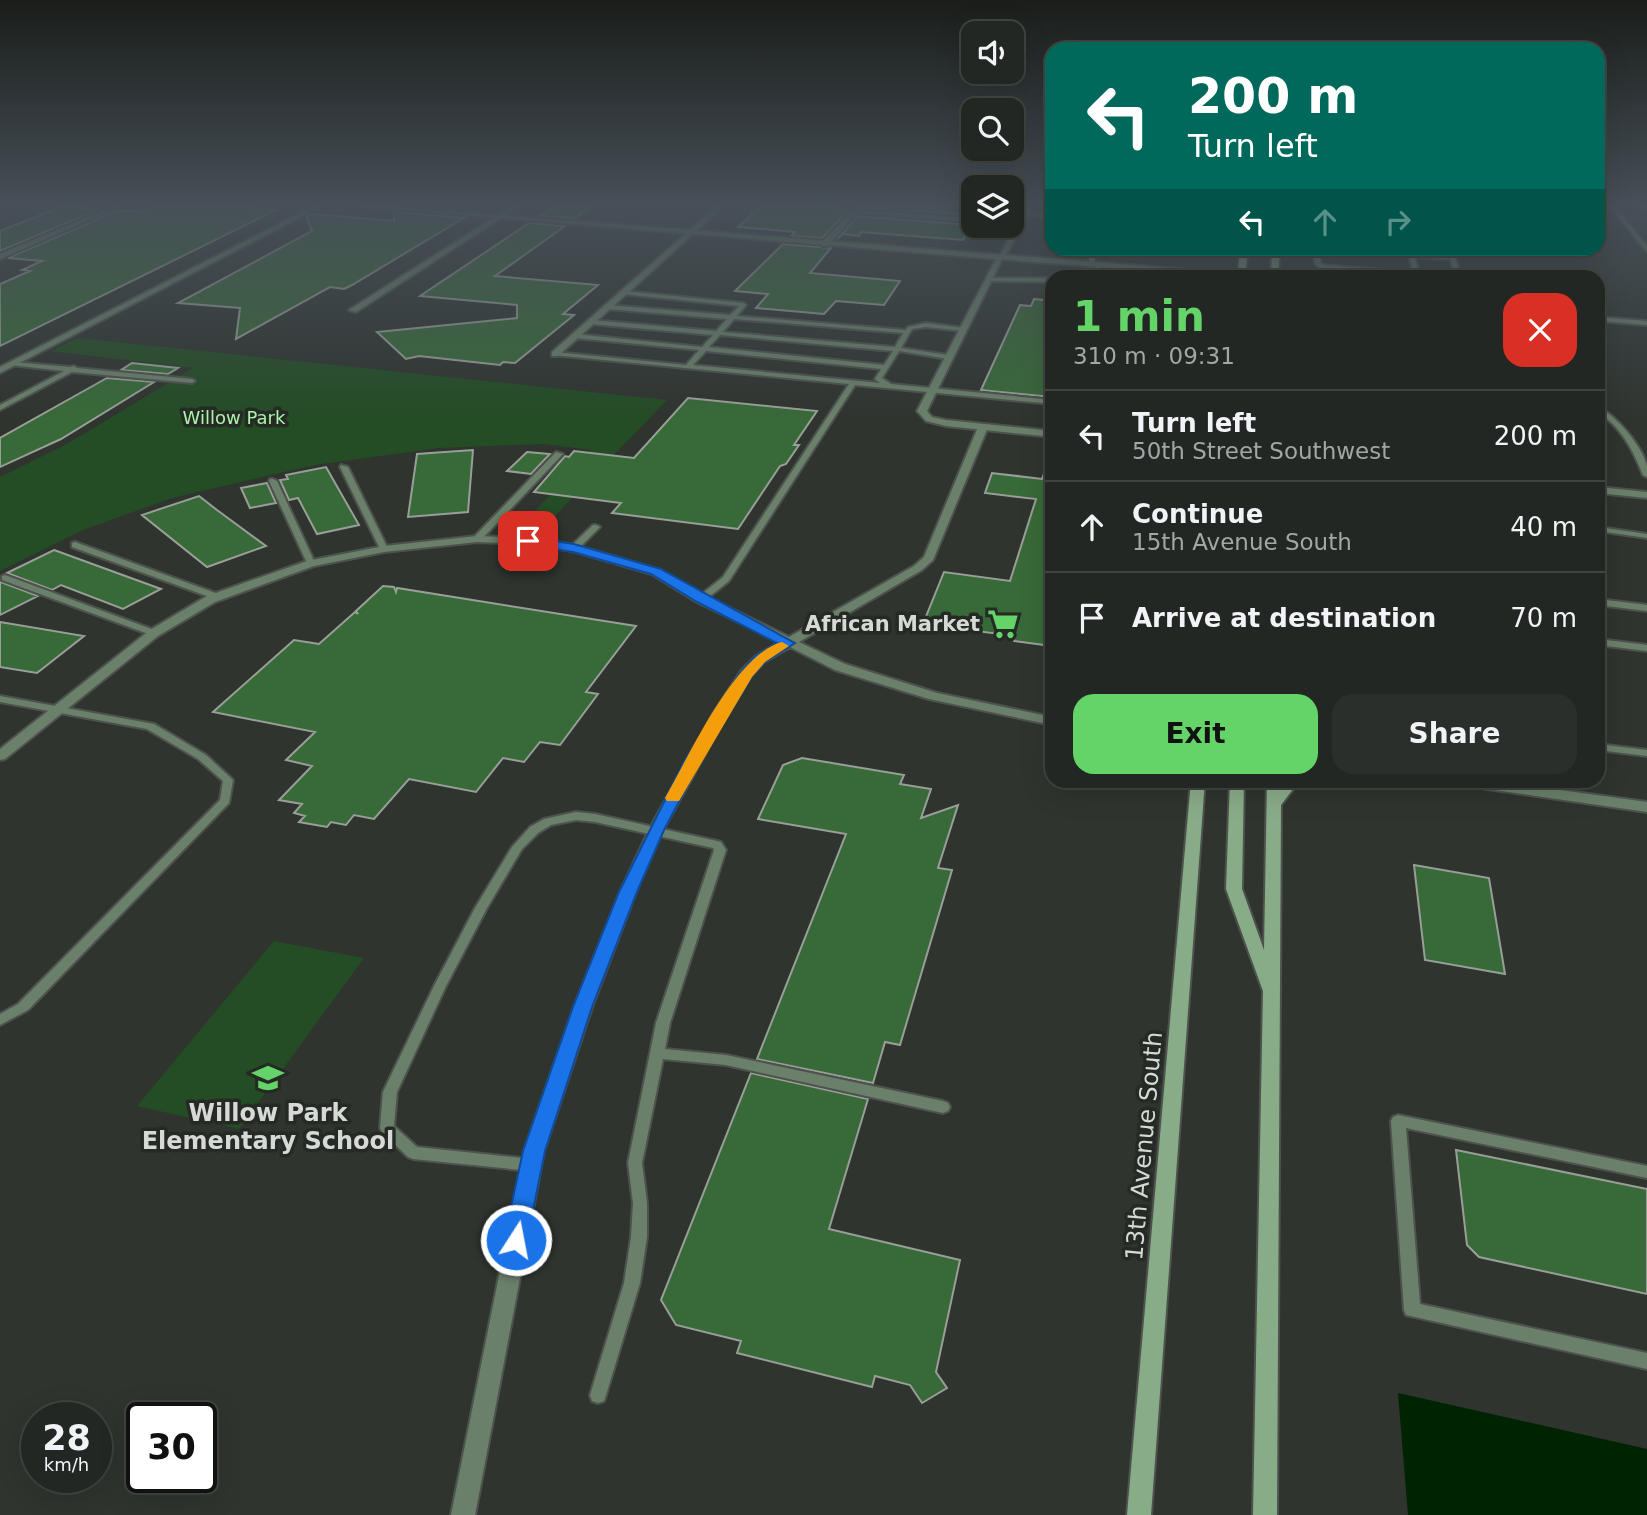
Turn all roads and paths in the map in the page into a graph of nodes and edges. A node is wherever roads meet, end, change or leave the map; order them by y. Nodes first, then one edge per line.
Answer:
1 (183, 277) edge
2 (405, 277) edge
3 (642, 277) edge
4 (991, 277) edge
5 (989, 280) junction
6 (1045, 280) edge
7 (624, 293) junction
8 (607, 307) junction
9 (353, 310) dead end
10 (733, 316) junction
11 (1605, 320) edge
12 (591, 321) junction
13 (1647, 323) edge
14 (963, 329) junction
15 (908, 332) junction
16 (719, 333) junction
17 (575, 336) junction
18 (705, 349) junction
19 (897, 349) junction
20 (555, 354) joint
21 (948, 357) junction
22 (13, 363) junction
23 (688, 367) junction
24 (885, 367) junction
25 (74, 368) junction
26 (0, 370) edge
27 (192, 381) dead end
28 (853, 383) junction
29 (890, 386) junction
30 (931, 389) junction
31 (1045, 401) edge
32 (0, 408) edge
33 (1605, 413) edge
34 (1605, 418) edge
35 (1612, 418) junction
36 (983, 427) junction
37 (1045, 433) edge
38 (559, 454) dead end
39 (344, 467) dead end
40 (1647, 475) edge
41 (272, 481) dead end
42 (1605, 491) edge
43 (1647, 495) edge
44 (596, 527) dead end
45 (1605, 530) edge
46 (1647, 536) edge
47 (477, 539) junction
48 (75, 545) dead end
49 (574, 548) junction
50 (384, 549) junction
51 (311, 563) junction
52 (5, 578) dead end
53 (218, 597) junction
54 (702, 599) junction
55 (1605, 603) edge
56 (1647, 608) edge
57 (154, 633) junction
58 (788, 643) junction
59 (1605, 643) edge
60 (1647, 648) edge
61 (0, 699) edge
62 (58, 709) junction
63 (1045, 719) edge
64 (1605, 748) edge
65 (1647, 753) edge
66 (0, 756) edge
67 (1197, 788) edge
68 (1237, 788) edge
69 (1275, 788) edge
70 (1285, 788) edge
71 (1510, 788) edge
72 (1274, 804) junction
73 (1647, 807) edge
74 (656, 830) junction
75 (1272, 998) junction
76 (0, 1020) edge
77 (657, 1053) junction
78 (943, 1107) dead end
79 (531, 1165) junction
80 (1647, 1172) edge
81 (1647, 1361) edge
82 (598, 1395) dead end
83 (463, 1515) edge
84 (1139, 1515) edge
85 (1265, 1515) edge

1 - 22 street
2 - 9 street
3 - 7 street
4 - 5 street
5 - 6 lane
5 - 14 street
7 - 8 street
7 - 10 lane
8 - 10 lane
8 - 12 street
10 - 15 lane
10 - 16 lane
11 - 13 lane
12 - 16 lane
12 - 17 street
14 - 15 lane
14 - 21 street
15 - 19 lane
16 - 18 lane
16 - 19 lane
17 - 18 lane
17 - 20 street
18 - 23 lane
18 - 24 lane
19 - 21 lane
19 - 24 lane
20 - 23 lane
21 - 30 street
22 - 25 lane
22 - 26 street
23 - 28 lane
24 - 29 lane
25 - 27 lane
25 - 32 lane
28 - 29 lane
28 - 54 lane
29 - 30 lane
30 - 31 lane
30 - 36 street
33 - 35 lane
34 - 35 lane
35 - 40 lane
36 - 37 street
36 - 58 street
38 - 47 lane
39 - 50 lane
41 - 51 lane
42 - 43 street
44 - 49 lane
45 - 46 lane
47 - 49 street
47 - 50 street
48 - 53 lane
49 - 54 street
50 - 51 street
51 - 53 street
52 - 57 lane
53 - 57 street
54 - 58 street
55 - 56 lane
57 - 62 street
58 - 63 street
58 - 74 street
59 - 60 lane
61 - 62 lane
62 - 66 street
62 - 76 lane
64 - 65 lane
67 - 84 main road, 13th Avenue South
68 - 75 main road
69 - 72 main road
70 - 72 main road
71 - 73 street
72 - 75 main road
74 - 77 lane
74 - 79 street
74 - 79 lane
75 - 85 main road
77 - 78 lane
77 - 82 lane
79 - 83 street
80 - 81 lane

